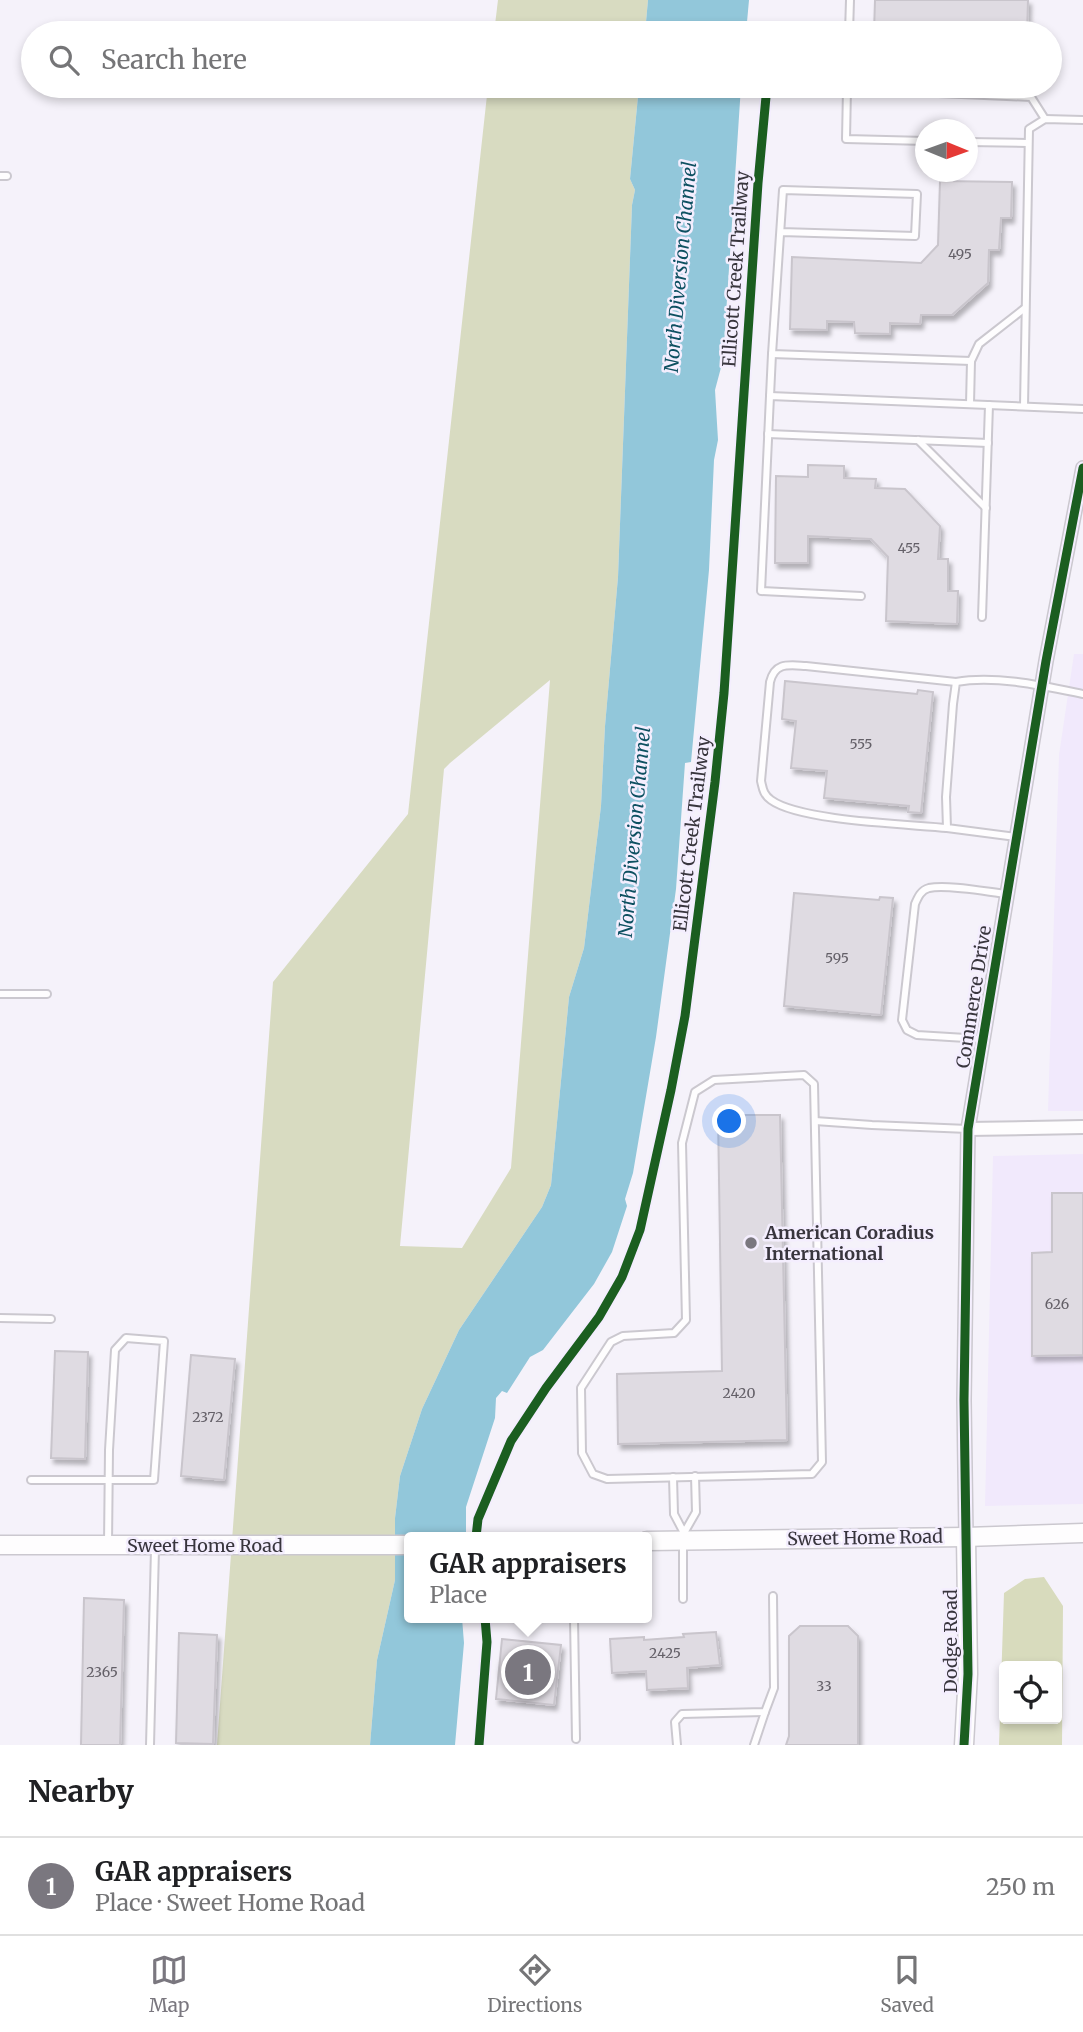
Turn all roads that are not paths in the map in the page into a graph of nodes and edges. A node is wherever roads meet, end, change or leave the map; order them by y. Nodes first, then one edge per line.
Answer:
1 (849, 0) edge
2 (849, 21) edge
3 (847, 98) edge
4 (1032, 98) edge
5 (1045, 119) junction
6 (1083, 120) edge
7 (915, 141) edge
8 (978, 142) edge
9 (1028, 143) junction
10 (781, 232) junction
11 (1025, 308) junction
12 (772, 354) junction
13 (971, 361) junction
14 (770, 396) junction
15 (970, 404) junction
16 (989, 405) junction
17 (1024, 406) junction
18 (1083, 409) edge
19 (768, 434) junction
20 (918, 440) junction
21 (988, 443) junction
22 (1083, 468) edge
23 (986, 508) junction
24 (861, 596) dead end
25 (982, 617) dead end
26 (956, 682) junction
27 (1042, 685) junction
28 (1083, 694) edge
29 (947, 828) junction
30 (1016, 837) junction
31 (1007, 894) junction
32 (47, 993) dead end
33 (0, 994) edge
34 (982, 1039) junction
35 (815, 1121) junction
36 (1083, 1128) edge
37 (968, 1129) junction
38 (0, 1318) edge
39 (51, 1320) dead end
40 (695, 1476) junction
41 (673, 1477) junction
42 (31, 1480) dead end
43 (108, 1481) junction
44 (1083, 1533) edge
45 (683, 1537) junction
46 (966, 1537) junction
47 (652, 1540) edge
48 (0, 1545) edge
49 (404, 1545) edge
50 (108, 1546) junction
51 (155, 1547) junction
52 (773, 1596) dead end
53 (683, 1599) dead end
54 (574, 1623) edge
55 (765, 1712) junction
56 (576, 1739) dead end
57 (150, 1745) edge
58 (677, 1745) edge
59 (754, 1745) edge
60 (964, 1745) edge

1 - 2 lane
3 - 7 lane
4 - 5 lane
5 - 6 lane
5 - 9 lane
8 - 9 lane
9 - 11 lane
10 - 10 lane
10 - 12 lane
11 - 13 lane
11 - 17 lane
12 - 13 lane
12 - 14 lane
13 - 15 lane
14 - 15 lane
14 - 19 lane
15 - 16 lane
16 - 17 lane
16 - 21 lane
17 - 18 lane
19 - 20 lane
19 - 24 lane
20 - 21 lane
20 - 23 lane
21 - 23 lane
22 - 27 street, Commerce Drive
23 - 25 lane
26 - 27 lane
26 - 29 lane
26 - 29 lane
27 - 28 lane
27 - 30 street, Commerce Drive
29 - 30 lane
30 - 31 street, Commerce Drive
31 - 34 street, Commerce Drive
31 - 34 lane
32 - 33 lane
34 - 37 street, Commerce Drive
35 - 37 lane
35 - 40 lane
35 - 41 lane
36 - 37 street
37 - 46 street, Commerce Drive
38 - 39 lane
40 - 41 lane
40 - 45 lane
41 - 45 lane
42 - 43 lane
43 - 43 lane
43 - 50 lane
44 - 46 main road, Sweet Home Road
45 - 46 main road, Sweet Home Road
45 - 47 main road, Sweet Home Road
45 - 53 lane
46 - 60 main road, Dodge Road
48 - 50 main road, Sweet Home Road
49 - 51 main road, Sweet Home Road
50 - 51 main road, Sweet Home Road
51 - 57 lane
52 - 55 lane
54 - 56 lane
55 - 58 lane
55 - 59 lane

